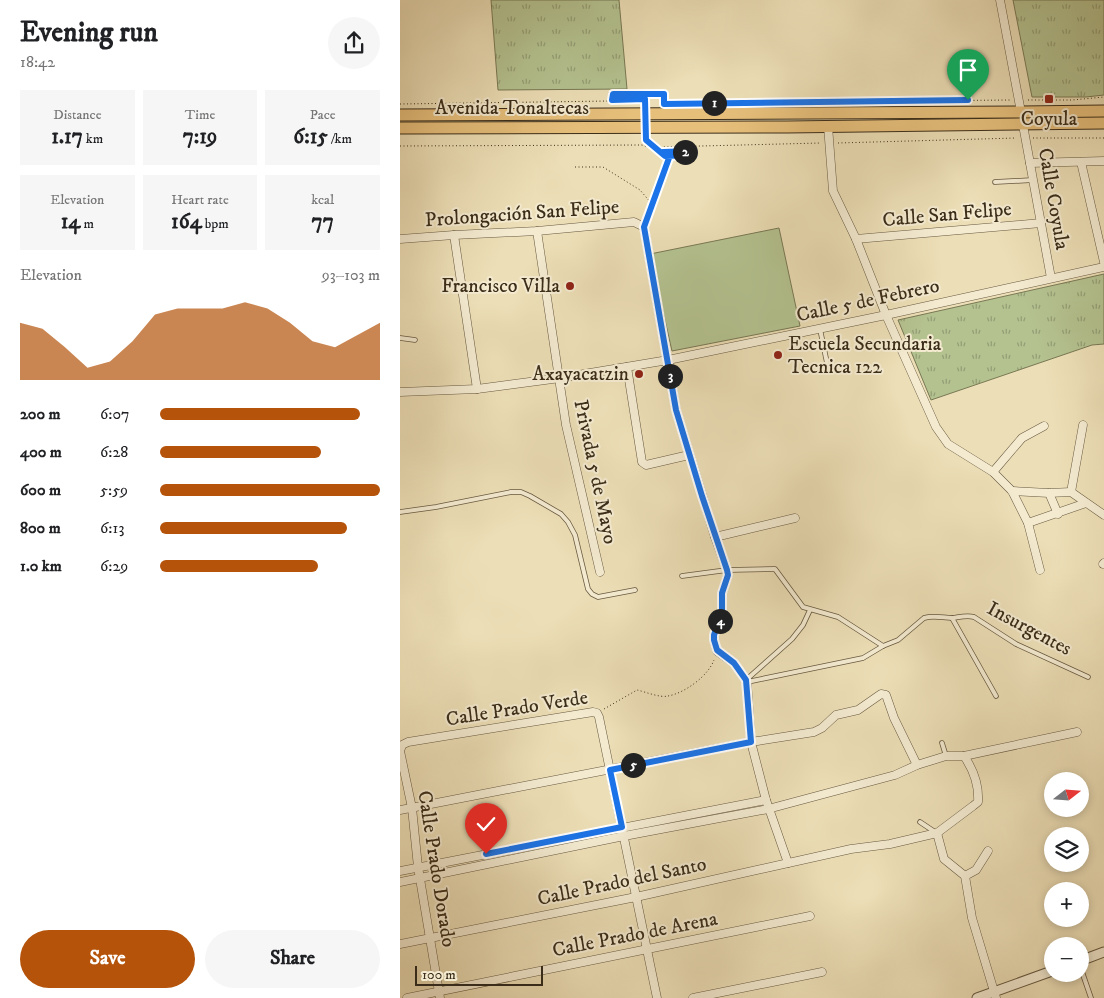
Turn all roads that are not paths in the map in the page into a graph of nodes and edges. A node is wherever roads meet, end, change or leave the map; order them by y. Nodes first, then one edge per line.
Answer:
1 (1000, 0) edge
2 (1102, 110) edge
3 (1022, 112) junction
4 (400, 115) edge
5 (1104, 123) edge
6 (1023, 125) junction
7 (828, 126) junction
8 (400, 128) edge
9 (1104, 161) edge
10 (1081, 162) junction
11 (1030, 163) junction
12 (1033, 180) junction
13 (995, 182) dead end
14 (1041, 223) junction
15 (537, 231) junction
16 (454, 235) junction
17 (400, 239) edge
18 (856, 239) junction
19 (1104, 262) edge
20 (1104, 267) edge
21 (1051, 278) junction
22 (886, 315) junction
23 (820, 328) junction
24 (400, 338) edge
25 (415, 340) dead end
26 (668, 360) junction
27 (827, 363) dead end
28 (626, 367) junction
29 (560, 378) junction
30 (477, 389) junction
31 (400, 392) edge
32 (1083, 425) dead end
33 (1044, 426) dead end
34 (689, 455) junction
35 (993, 472) junction
36 (1012, 491) junction
37 (1071, 492) junction
38 (1049, 493) junction
39 (1086, 503) junction
40 (400, 512) edge
41 (1058, 514) junction
42 (1104, 515) edge
43 (795, 518) dead end
44 (1028, 523) junction
45 (715, 537) junction
46 (727, 570) junction
47 (1040, 570) dead end
48 (600, 572) dead end
49 (682, 576) dead end
50 (635, 590) dead end
51 (810, 610) junction
52 (952, 618) junction
53 (883, 646) junction
54 (1088, 678) dead end
55 (746, 681) junction
56 (996, 696) dead end
57 (1077, 732) dead end
58 (751, 742) junction
59 (942, 742) dead end
60 (402, 745) joint
61 (946, 756) junction
62 (964, 756) junction
63 (916, 765) junction
64 (610, 770) junction
65 (766, 800) junction
66 (412, 808) junction
67 (768, 809) junction
68 (400, 810) edge
69 (920, 822) dead end
70 (622, 827) junction
71 (936, 833) junction
72 (624, 836) junction
73 (988, 851) dead end
74 (788, 863) junction
75 (418, 867) junction
76 (400, 871) edge
77 (965, 876) junction
78 (420, 878) junction
79 (400, 882) edge
80 (636, 897) junction
81 (810, 916) dead end
82 (431, 938) junction
83 (400, 944) edge
84 (647, 949) junction
85 (1104, 952) edge
86 (1089, 958) edge
87 (822, 972) dead end
88 (1044, 974) edge
89 (1086, 982) edge
90 (440, 995) edge
91 (996, 995) edge
92 (407, 998) edge
93 (657, 998) edge
94 (693, 998) edge
95 (977, 998) edge
96 (1091, 998) edge

1 - 3 street
2 - 3 main road, Avenida Tonaltecas
3 - 4 main road, Avenida Tonaltecas
5 - 6 main road, Avenida Tonaltecas
6 - 7 main road, Avenida Tonaltecas
6 - 11 street, Calle Coyula
7 - 8 main road, Avenida Tonaltecas
7 - 18 street
9 - 10 street
10 - 11 street
10 - 19 street
11 - 12 street, Calle Coyula
12 - 13 lane
12 - 14 street, Calle Coyula
14 - 18 street, Calle San Felipe
14 - 21 street, Calle Coyula
15 - 16 street, Prolongación San Felipe
15 - 26 street, Prolongación San Felipe
15 - 29 street, Privada 5 de Mayo
16 - 17 street, Prolongación San Felipe
16 - 30 street
18 - 22 street
20 - 21 street, Calle 5 de Febrero
21 - 22 street, Calle 5 de Febrero
22 - 23 street, Calle 5 de Febrero
22 - 35 street
23 - 26 street, Calle 5 de Febrero
23 - 27 lane
24 - 25 lane
26 - 28 street, Calle 5 de Febrero
26 - 34 street
28 - 29 street, Calle 5 de Febrero
28 - 34 street
29 - 30 street, Calle 5 de Febrero
29 - 48 street, Privada 5 de Mayo
30 - 31 street, Calle 5 de Febrero
32 - 37 street
33 - 35 street
34 - 45 street
35 - 36 street
36 - 38 street
36 - 44 street
37 - 38 street
37 - 39 street
38 - 41 street
39 - 41 street
39 - 42 street
40 - 50 lane
41 - 44 street
43 - 45 street
44 - 47 street
45 - 46 street
46 - 49 lane
46 - 51 lane
46 - 55 street
51 - 53 lane
51 - 55 lane
52 - 53 lane
52 - 54 lane, Insurgentes
52 - 56 lane, Insurgentes
53 - 55 lane
55 - 58 street
57 - 62 street
58 - 63 street
58 - 64 street
58 - 65 street
59 - 61 lane
60 - 64 street, Calle Prado Verde
60 - 66 street, Calle Prado Dorado
61 - 62 street
61 - 63 street
62 - 71 street
63 - 67 street
64 - 66 street
64 - 70 street
65 - 67 street
65 - 70 street
66 - 68 street
66 - 75 street, Calle Prado Dorado
67 - 72 street
67 - 74 street
69 - 71 lane
70 - 72 street
70 - 75 street
71 - 74 street, Calle Prado del Santo
71 - 77 street
72 - 78 street
72 - 80 street
73 - 77 street
74 - 80 street, Calle Prado del Santo
75 - 76 street
75 - 78 street, Calle Prado Dorado
77 - 91 street
78 - 79 street
78 - 82 street, Calle Prado Dorado
80 - 82 street, Calle Prado del Santo
80 - 84 street
81 - 84 street, Calle Prado de Arena
82 - 83 street, Calle Prado del Santo
82 - 90 street, Calle Prado Dorado
84 - 90 street, Calle Prado de Arena
84 - 93 street
85 - 86 street
87 - 94 street
88 - 91 street
89 - 96 lane
90 - 92 street, Calle Prado de Arena
91 - 95 street

